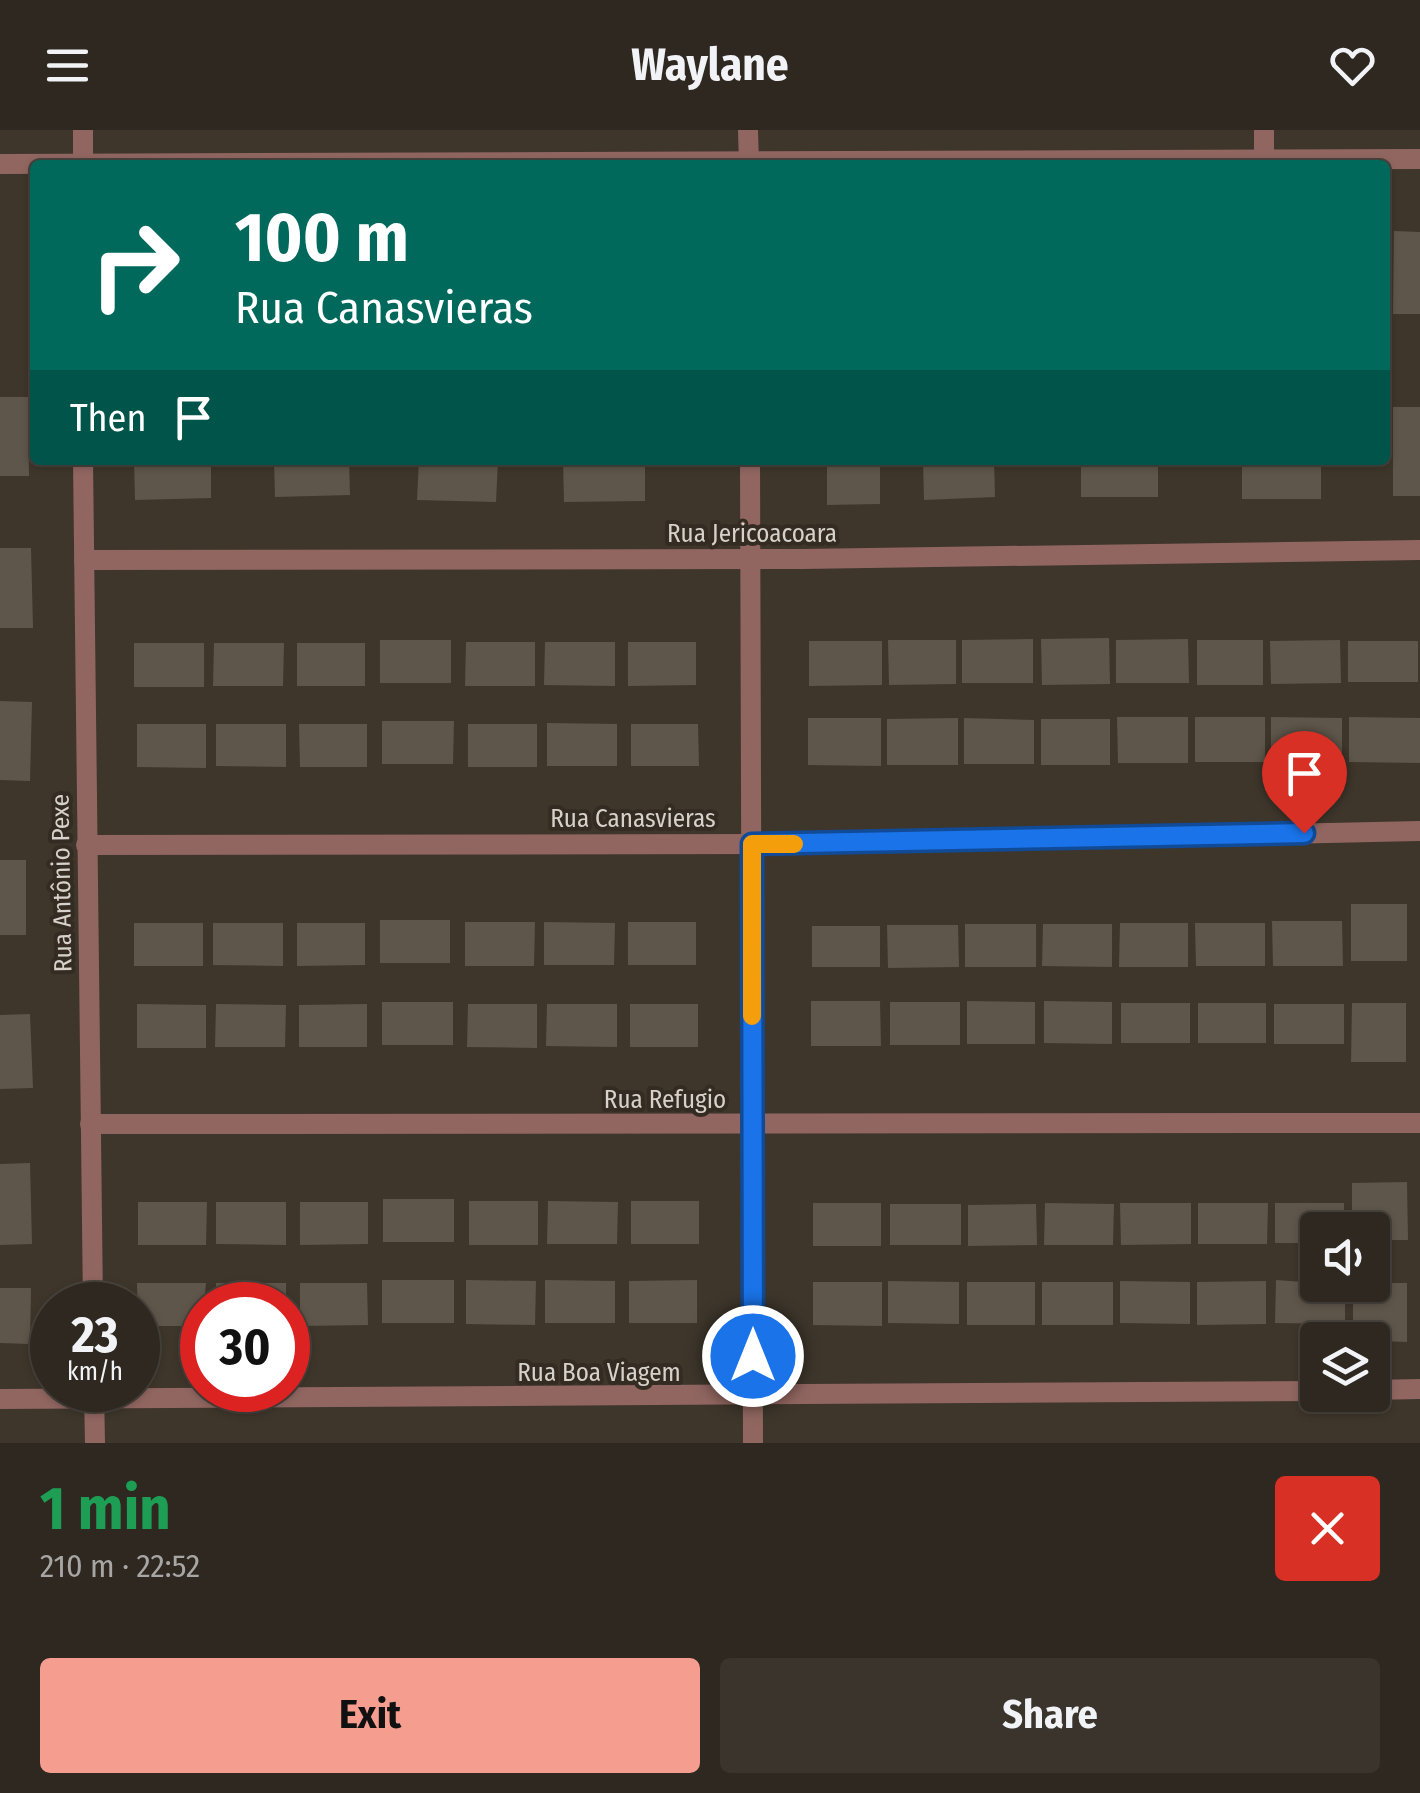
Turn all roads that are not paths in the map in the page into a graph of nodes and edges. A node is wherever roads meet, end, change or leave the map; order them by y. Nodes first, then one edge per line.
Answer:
1 (83, 130) edge
2 (748, 130) edge
3 (1264, 130) edge
4 (83, 160) edge
5 (749, 160) edge
6 (1264, 160) joint
7 (1420, 160) edge
8 (0, 164) edge
9 (30, 164) edge
10 (84, 465) edge
11 (750, 465) edge
12 (1420, 550) edge
13 (750, 559) junction
14 (84, 560) junction
15 (1420, 831) edge
16 (752, 844) junction
17 (86, 845) junction
18 (1420, 1123) edge
19 (90, 1124) junction
20 (752, 1124) junction
21 (93, 1282) edge
22 (1390, 1390) edge
23 (1420, 1390) edge
24 (1300, 1391) edge
25 (160, 1394) edge
26 (30, 1397) edge
27 (753, 1398) junction
28 (0, 1399) edge
29 (94, 1412) edge
30 (95, 1443) edge
31 (753, 1443) edge

1 - 4 street
2 - 5 street
3 - 6 street
6 - 7 street
8 - 9 street
10 - 14 street, Rua Antônio Pexe
11 - 13 street
12 - 13 street, Rua Jericoacoara
13 - 14 street, Rua Jericoacoara
13 - 16 street
14 - 17 street, Rua Antônio Pexe
15 - 16 street, Rua Canasvieras
16 - 17 street, Rua Canasvieras
16 - 20 street
17 - 19 street, Rua Antônio Pexe
18 - 20 street, Rua Refugio
19 - 20 street, Rua Refugio
19 - 21 street, Rua Antônio Pexe
20 - 27 street
22 - 23 street
24 - 27 street, Rua Boa Viagem
25 - 27 street, Rua Boa Viagem
26 - 28 street, Rua Boa Viagem
27 - 31 street
29 - 30 street

